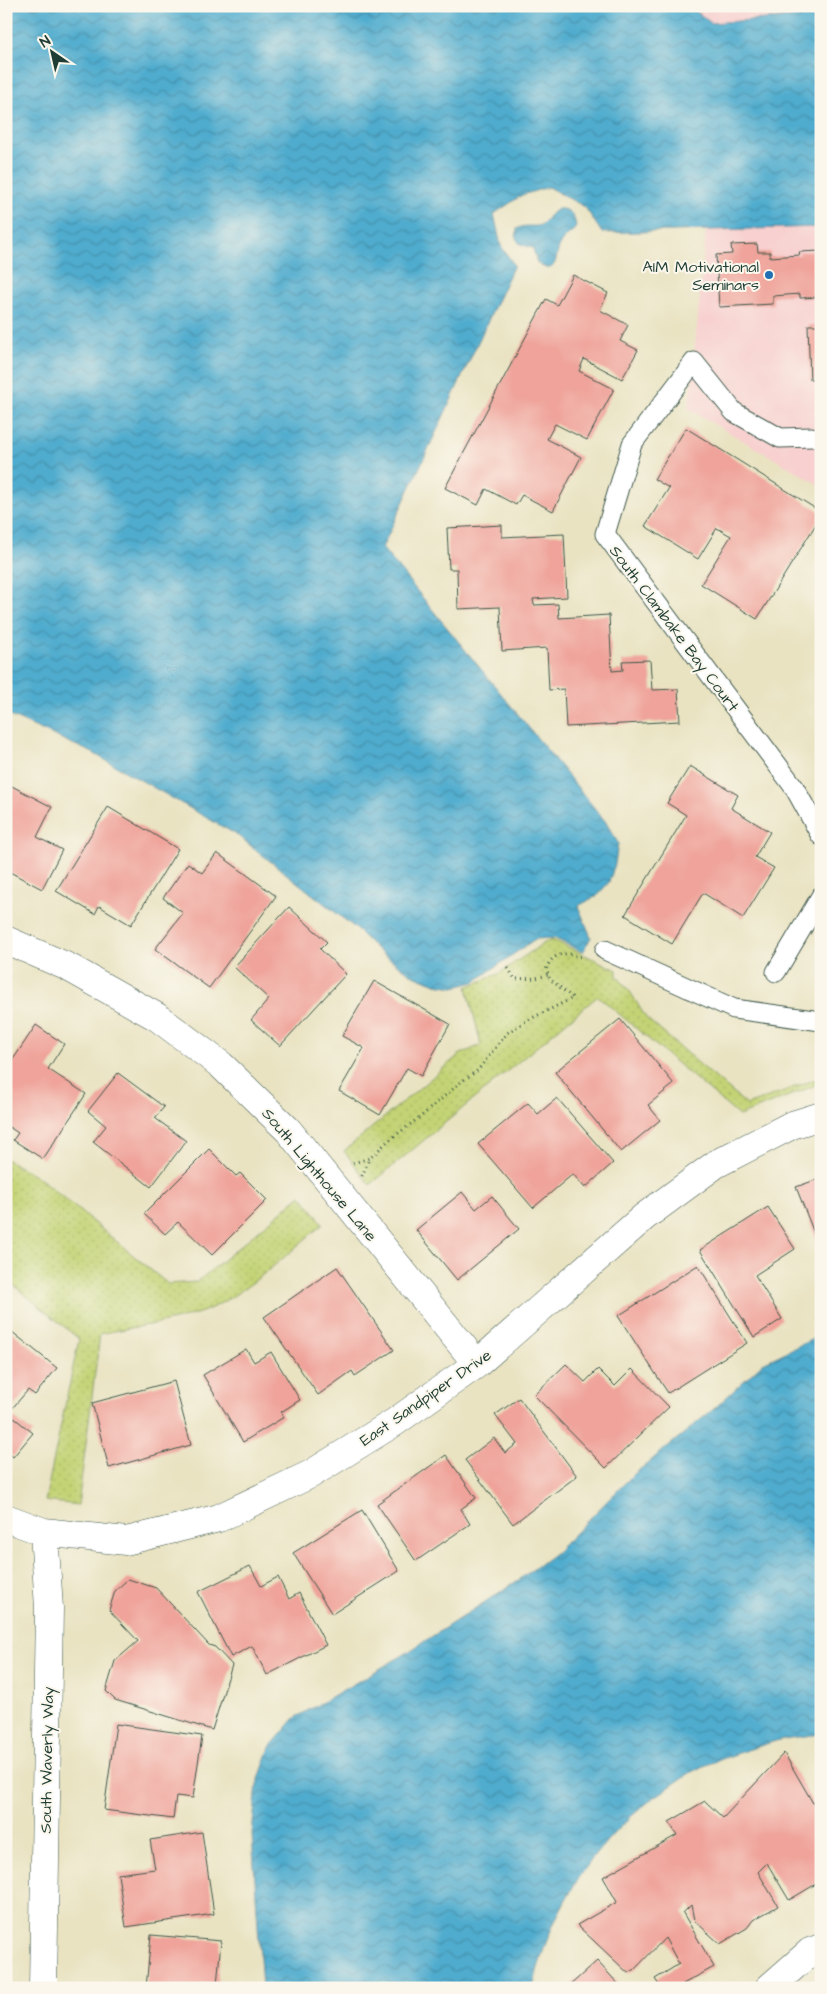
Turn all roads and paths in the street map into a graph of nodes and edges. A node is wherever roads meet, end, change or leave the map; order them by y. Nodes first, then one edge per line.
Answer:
1 (812, 437) dead end
2 (821, 836) edge
3 (821, 896) edge
4 (6, 940) edge
5 (605, 950) dead end
6 (583, 958) dead end
7 (508, 968) dead end
8 (776, 972) dead end
9 (548, 975) junction
10 (821, 1021) edge
11 (821, 1116) edge
12 (326, 1178) junction
13 (477, 1364) junction
14 (6, 1518) edge
15 (44, 1532) junction
16 (821, 1948) edge
17 (43, 1988) edge
18 (770, 1988) edge

1 - 2 lane, South Clambake Bay Court
3 - 8 lane
4 - 12 street, South Lighthouse Lane
5 - 10 lane
6 - 9 path
7 - 9 path
9 - 12 path
11 - 13 street, East Sandpiper Drive
12 - 13 street, South Lighthouse Lane
13 - 15 street, East Sandpiper Drive
14 - 15 street, East Sandpiper Drive
15 - 17 street, South Waverly Way
16 - 18 street

